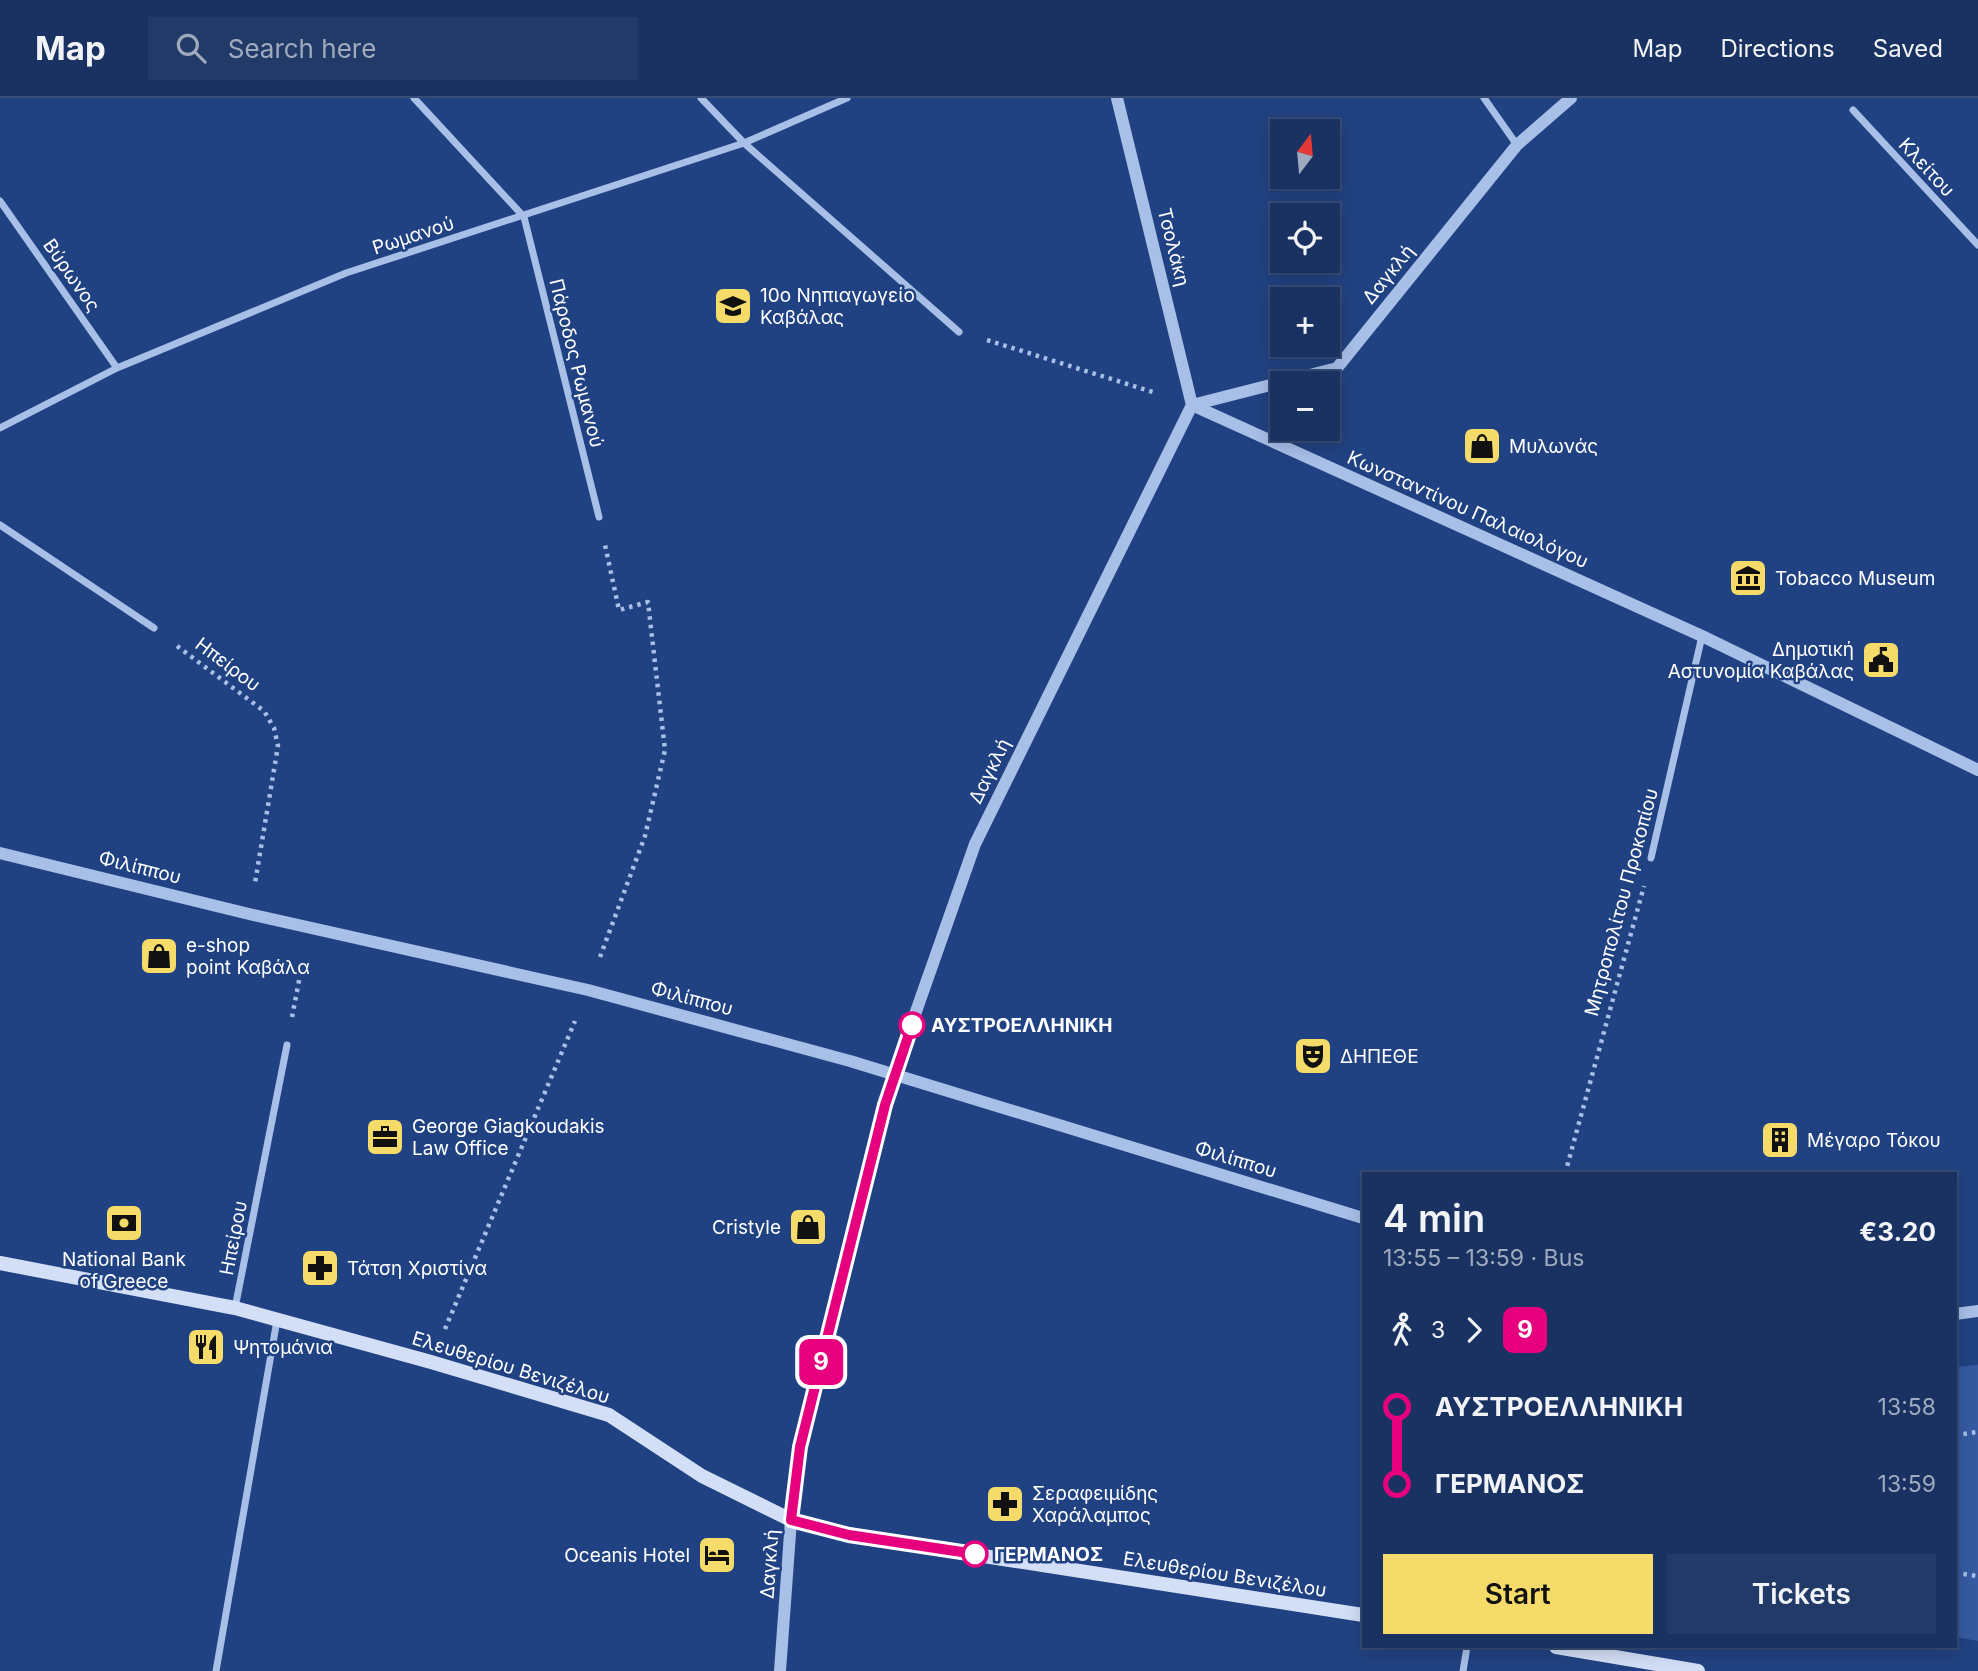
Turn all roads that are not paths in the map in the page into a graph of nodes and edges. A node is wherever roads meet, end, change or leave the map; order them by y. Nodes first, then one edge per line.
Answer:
1 (414, 98) edge
2 (701, 98) edge
3 (847, 98) edge
4 (1117, 98) edge
5 (1484, 98) edge
6 (1571, 98) edge
7 (1853, 110) dead end
8 (744, 143) junction
9 (1517, 145) junction
10 (0, 201) edge
11 (524, 217) junction
12 (1978, 245) edge
13 (959, 332) road end
14 (117, 368) junction
15 (1192, 405) junction
16 (0, 428) edge
17 (599, 517) road end
18 (0, 525) edge
19 (154, 628) road end
20 (1702, 636) junction
21 (1978, 770) edge
22 (0, 853) edge
23 (1651, 858) road end
24 (287, 1045) road end
25 (894, 1074) junction
26 (1362, 1218) edge
27 (0, 1263) edge
28 (235, 1308) junction
29 (1978, 1311) edge
30 (1957, 1314) edge
31 (277, 1320) junction
32 (791, 1520) junction
33 (1362, 1615) edge
34 (1467, 1648) edge
35 (1562, 1648) edge
36 (216, 1671) edge
37 (780, 1671) edge
38 (1463, 1671) edge
39 (1698, 1671) edge

1 - 11 street
2 - 8 street
3 - 8 street, Ρωμανού
4 - 15 street, Τσολάκη
5 - 9 street
6 - 9 street, Δαγκλή
7 - 12 street, Κλείτου
8 - 11 street, Ρωμανού
8 - 13 street
9 - 15 street, Δαγκλή
10 - 14 street, Βύρωνος
11 - 14 street, Ρωμανού
11 - 17 street, Πάροδος Ρωμανού
14 - 16 street, Ρωμανού
15 - 20 street, Κωνσταντίνου Παλαιολόγου
15 - 25 street, Δαγκλή
18 - 19 street
20 - 21 street, Κωνσταντίνου Παλαιολόγου
20 - 23 street, Μητροπολίτου Προκοπίου
22 - 25 street, Φιλίππου
24 - 28 street, Ηπείρου
25 - 26 street, Φιλίππου
25 - 32 street, Δαγκλή
27 - 28 main road, Ελευθερίου Βενιζέλου
28 - 31 main road, Ελευθερίου Βενιζέλου
29 - 30 street
31 - 32 main road, Ελευθερίου Βενιζέλου
31 - 36 street
32 - 33 main road, Ελευθερίου Βενιζέλου
32 - 37 street, Δαγκλή
34 - 38 street
35 - 39 main road

